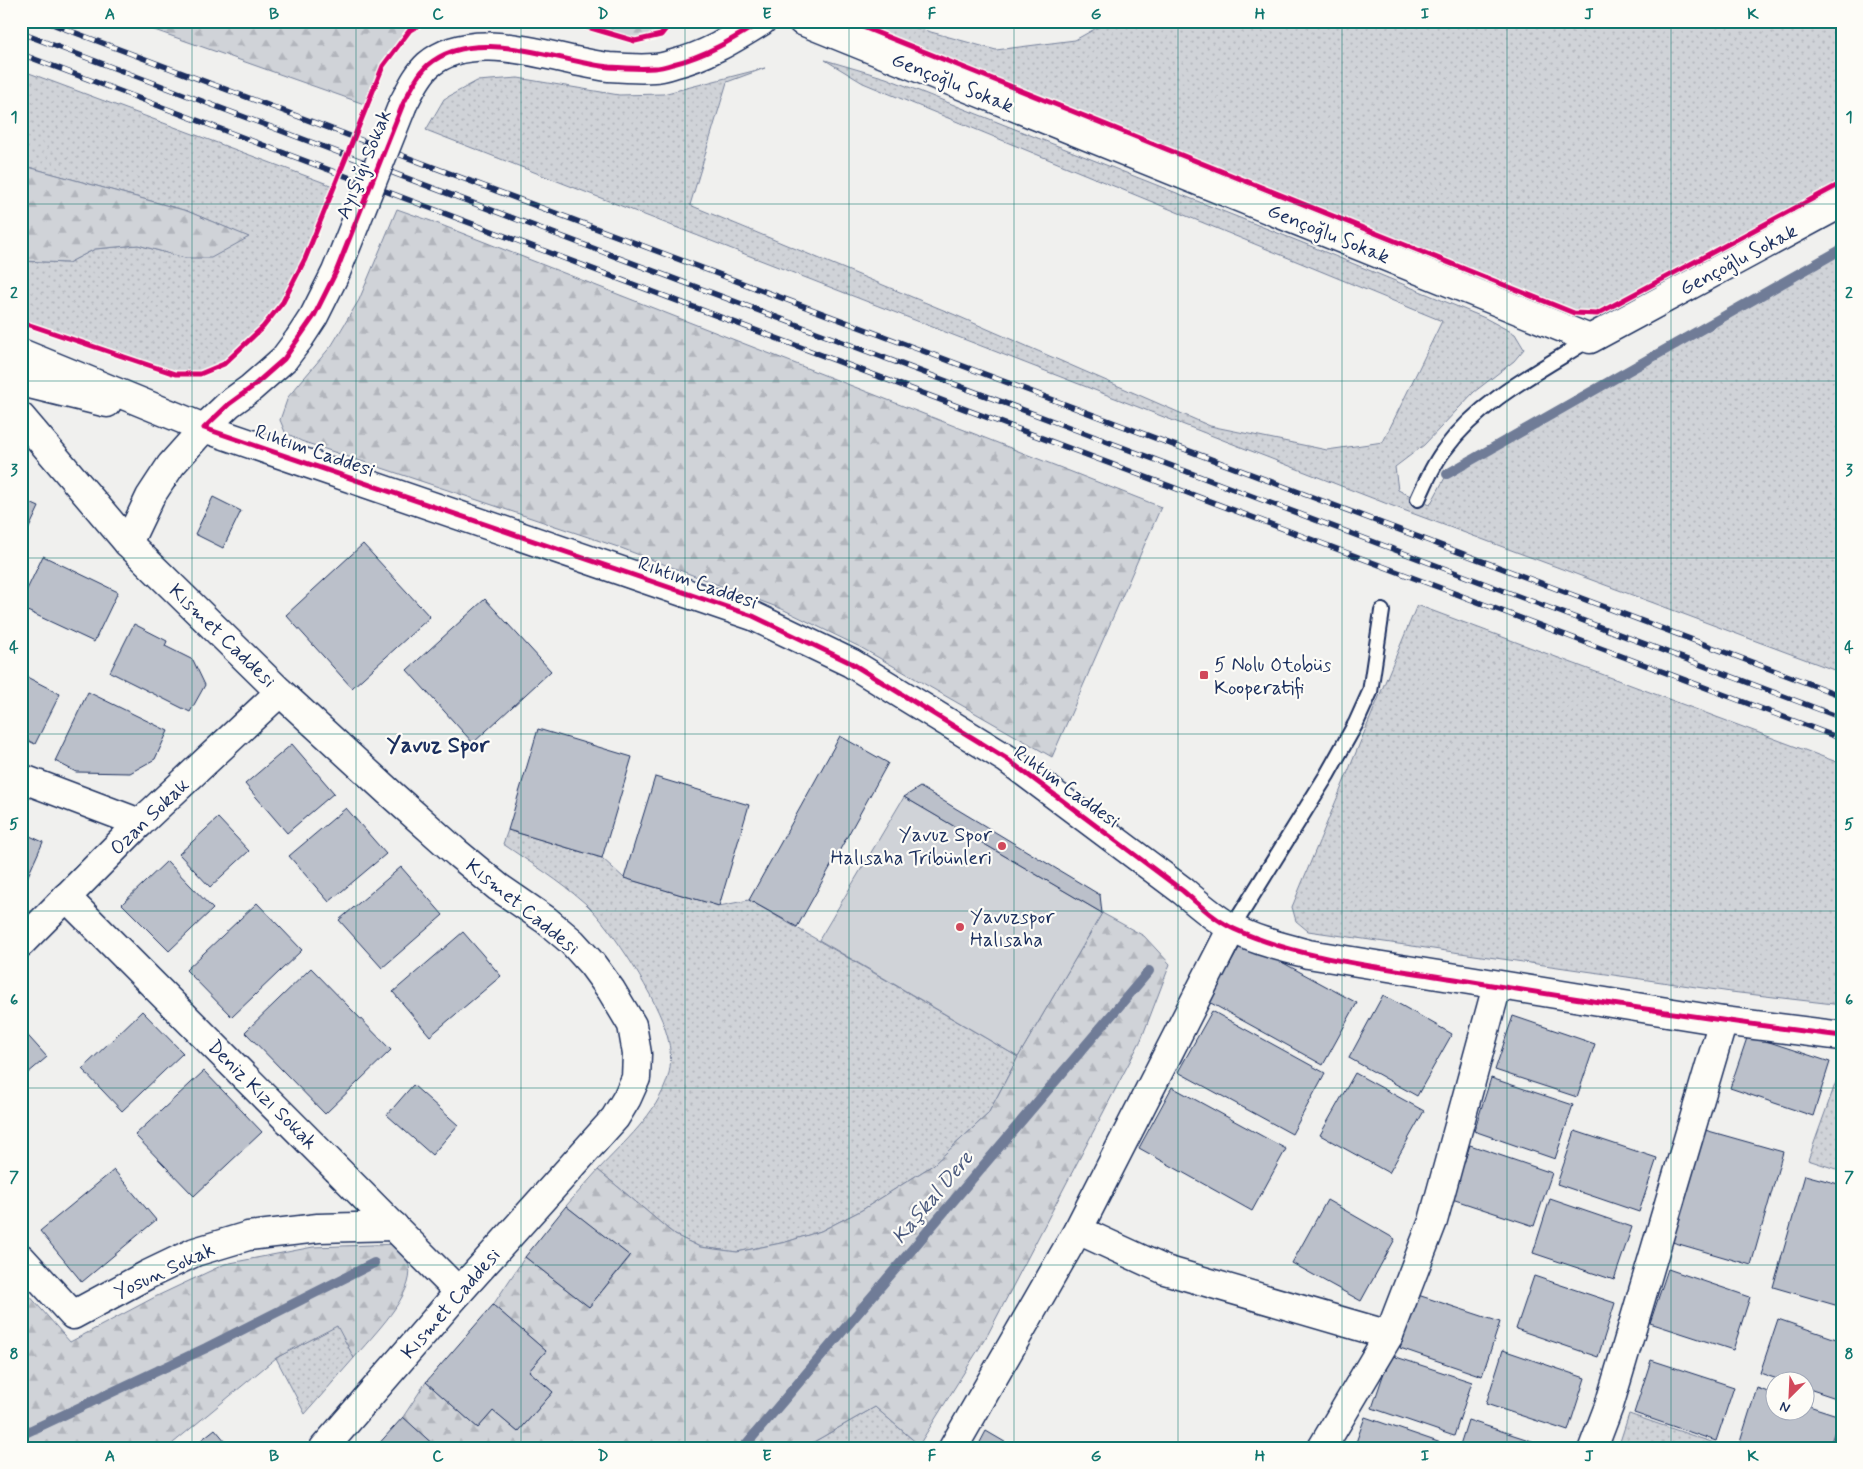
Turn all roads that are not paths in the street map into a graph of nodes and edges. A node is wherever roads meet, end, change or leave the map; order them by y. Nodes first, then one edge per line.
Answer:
1 (762, 21) edge
2 (802, 21) edge
3 (1842, 203) edge
4 (1590, 339) junction
5 (21, 353) edge
6 (21, 382) edge
7 (21, 417) edge
8 (204, 428) junction
9 (1418, 499) dead end
10 (128, 543) junction
11 (1382, 611) dead end
12 (280, 692) junction
13 (21, 778) edge
14 (140, 823) junction
15 (66, 897) junction
16 (1232, 928) junction
17 (21, 943) edge
18 (1497, 986) junction
19 (1723, 1021) junction
20 (1842, 1036) edge
21 (394, 1226) junction
22 (1078, 1230) junction
23 (21, 1258) edge
24 (459, 1292) junction
25 (1389, 1335) junction
26 (324, 1448) edge
27 (953, 1448) edge
28 (1322, 1448) edge
29 (1593, 1448) edge

1 - 8 street, Ayışığı Sokak, bridge
2 - 4 street, Gençoğlu Sokak
3 - 4 street, Gençoğlu Sokak
4 - 9 lane
5 - 8 street, Rıhtım Caddesi
6 - 8 street, Rıhtım Caddesi
7 - 10 street, Kısmet Caddesi
8 - 10 street, Ayışığı Sokak
8 - 16 street, Rıhtım Caddesi
10 - 12 street, Kısmet Caddesi
11 - 16 lane
12 - 14 street, Ozan Sokak
12 - 24 street, Kısmet Caddesi
13 - 14 street
14 - 15 street, Ozan Sokak
15 - 17 street, Ozan Sokak
15 - 21 street, Deniz Kızı Sokak
16 - 18 street, Rıhtım Caddesi
16 - 22 street
18 - 19 street, Rıhtım Caddesi
18 - 25 street
19 - 20 street, Rıhtım Caddesi
19 - 29 street
21 - 23 street, Yosun Sokak
21 - 24 street, Deniz Kızı Sokak
22 - 25 street
22 - 27 street
24 - 26 street, Kısmet Caddesi
25 - 28 street

